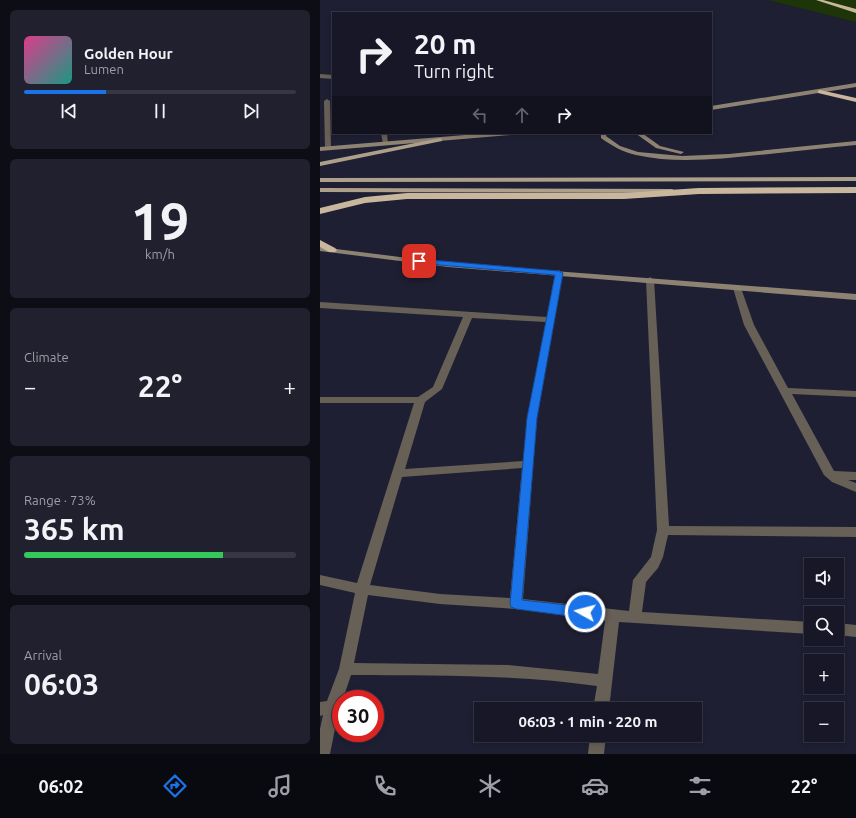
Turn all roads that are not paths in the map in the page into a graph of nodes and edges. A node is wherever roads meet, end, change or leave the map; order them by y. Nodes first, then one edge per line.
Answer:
1 (818, 0) edge
2 (839, 0) edge
3 (856, 5) edge
4 (856, 11) edge
5 (320, 76) edge
6 (332, 77) edge
7 (856, 85) edge
8 (856, 89) edge
9 (820, 92) junction
10 (856, 94) edge
11 (856, 100) edge
12 (320, 101) edge
13 (330, 101) edge
14 (712, 108) edge
15 (384, 134) edge
16 (501, 134) edge
17 (604, 134) edge
18 (641, 134) edge
19 (440, 140) junction
20 (856, 143) edge
21 (386, 144) junction
22 (328, 148) junction
23 (320, 149) edge
24 (731, 155) junction
25 (320, 164) edge
26 (320, 180) edge
27 (856, 180) edge
28 (320, 190) edge
29 (856, 190) edge
30 (699, 191) junction
31 (337, 206) junction
32 (320, 211) edge
33 (320, 215) edge
34 (320, 243) edge
35 (320, 249) edge
36 (332, 250) junction
37 (559, 273) junction
38 (650, 280) junction
39 (736, 288) junction
40 (856, 297) edge
41 (320, 306) edge
42 (468, 316) junction
43 (551, 320) junction
44 (785, 391) junction
45 (856, 394) edge
46 (320, 400) edge
47 (420, 400) junction
48 (527, 464) junction
49 (397, 473) junction
50 (830, 474) junction
51 (856, 476) edge
52 (856, 488) edge
53 (663, 530) junction
54 (856, 532) edge
55 (320, 580) edge
56 (362, 589) junction
57 (516, 604) junction
58 (613, 616) junction
59 (635, 617) junction
60 (804, 628) edge
61 (844, 630) edge
62 (856, 631) edge
63 (346, 669) junction
64 (604, 682) junction
65 (602, 702) edge
66 (327, 708) edge
67 (597, 742) edge
68 (322, 754) edge
69 (596, 754) edge

1 - 4 highway
2 - 3 highway
5 - 6 street
7 - 9 main road
8 - 10 highway
9 - 11 highway
9 - 14 main road
12 - 13 street
13 - 22 street
15 - 21 street
16 - 19 main road
17 - 24 main road
18 - 24 main road
19 - 21 main road
19 - 25 main road
20 - 24 main road
21 - 22 main road
22 - 23 main road
26 - 27 main road
28 - 30 main road
29 - 30 highway
30 - 31 highway
31 - 32 highway
31 - 33 highway
34 - 36 highway
35 - 36 main road
36 - 37 main road
37 - 38 main road
37 - 43 street
38 - 39 main road
38 - 53 street
39 - 40 main road
39 - 44 street
41 - 42 street
42 - 43 street
42 - 47 street
43 - 48 street
44 - 45 street
44 - 50 street
46 - 47 street
47 - 49 street
48 - 49 street
48 - 57 street
49 - 56 street
50 - 51 street
50 - 52 street
53 - 54 street
53 - 59 street
55 - 56 street
56 - 57 street
56 - 63 street
57 - 58 street
58 - 59 street
58 - 64 street
59 - 60 street
61 - 62 street
63 - 64 street
63 - 66 street
64 - 65 street
66 - 68 street
67 - 69 street

